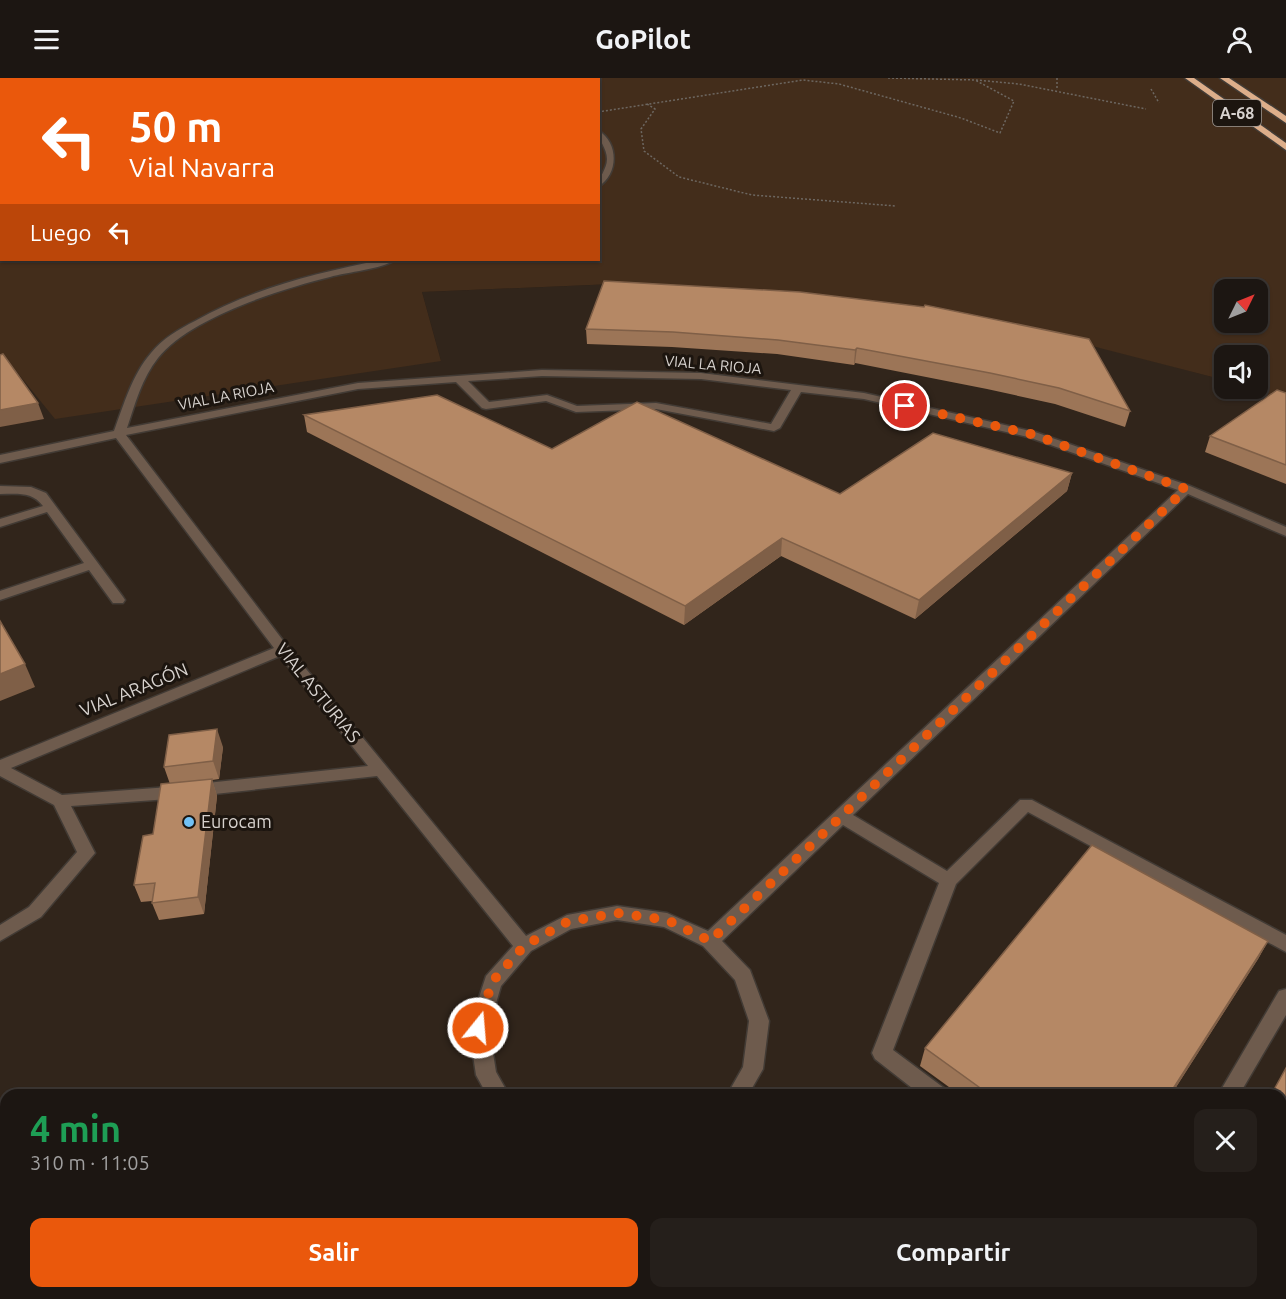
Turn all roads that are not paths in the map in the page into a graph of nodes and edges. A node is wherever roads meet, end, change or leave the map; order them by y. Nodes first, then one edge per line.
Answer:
1 (1188, 78) edge
2 (1224, 78) edge
3 (1286, 120) edge
4 (600, 134) edge
5 (1286, 147) edge
6 (600, 182) edge
7 (386, 261) edge
8 (459, 379) junction
9 (798, 388) junction
10 (119, 434) junction
11 (0, 459) edge
12 (1186, 489) junction
13 (0, 490) edge
14 (51, 507) junction
15 (0, 523) edge
16 (1286, 532) edge
17 (93, 564) junction
18 (0, 596) edge
19 (118, 600) dead end
20 (283, 650) junction
21 (0, 767) edge
22 (380, 770) junction
23 (60, 801) junction
24 (842, 816) junction
25 (949, 880) junction
26 (0, 934) edge
27 (710, 941) junction
28 (1286, 944) edge
29 (524, 946) junction
30 (1286, 997) edge
31 (495, 1089) edge
32 (741, 1089) edge
33 (929, 1089) edge
34 (1232, 1089) edge

1 - 5 highway, A-68
2 - 3 highway, A-68
4 - 6 street
7 - 10 street
8 - 9 street, VIAL LA RIOJA
8 - 9 street
8 - 10 street, VIAL LA RIOJA
9 - 12 street, VIAL LA RIOJA
10 - 11 street, VIAL LA RIOJA
10 - 20 street, VIAL ASTURIAS
12 - 16 street, VIAL LA RIOJA
12 - 24 street
13 - 14 street
14 - 15 street
14 - 17 street
17 - 18 street
17 - 19 street
20 - 21 street, VIAL ARAGÓN
20 - 22 street, VIAL ASTURIAS
21 - 23 street
22 - 23 street
22 - 29 street, VIAL ASTURIAS
23 - 26 street
24 - 25 street
24 - 27 street
25 - 28 street
25 - 33 street
27 - 29 street
27 - 32 street
29 - 31 street
30 - 34 street

